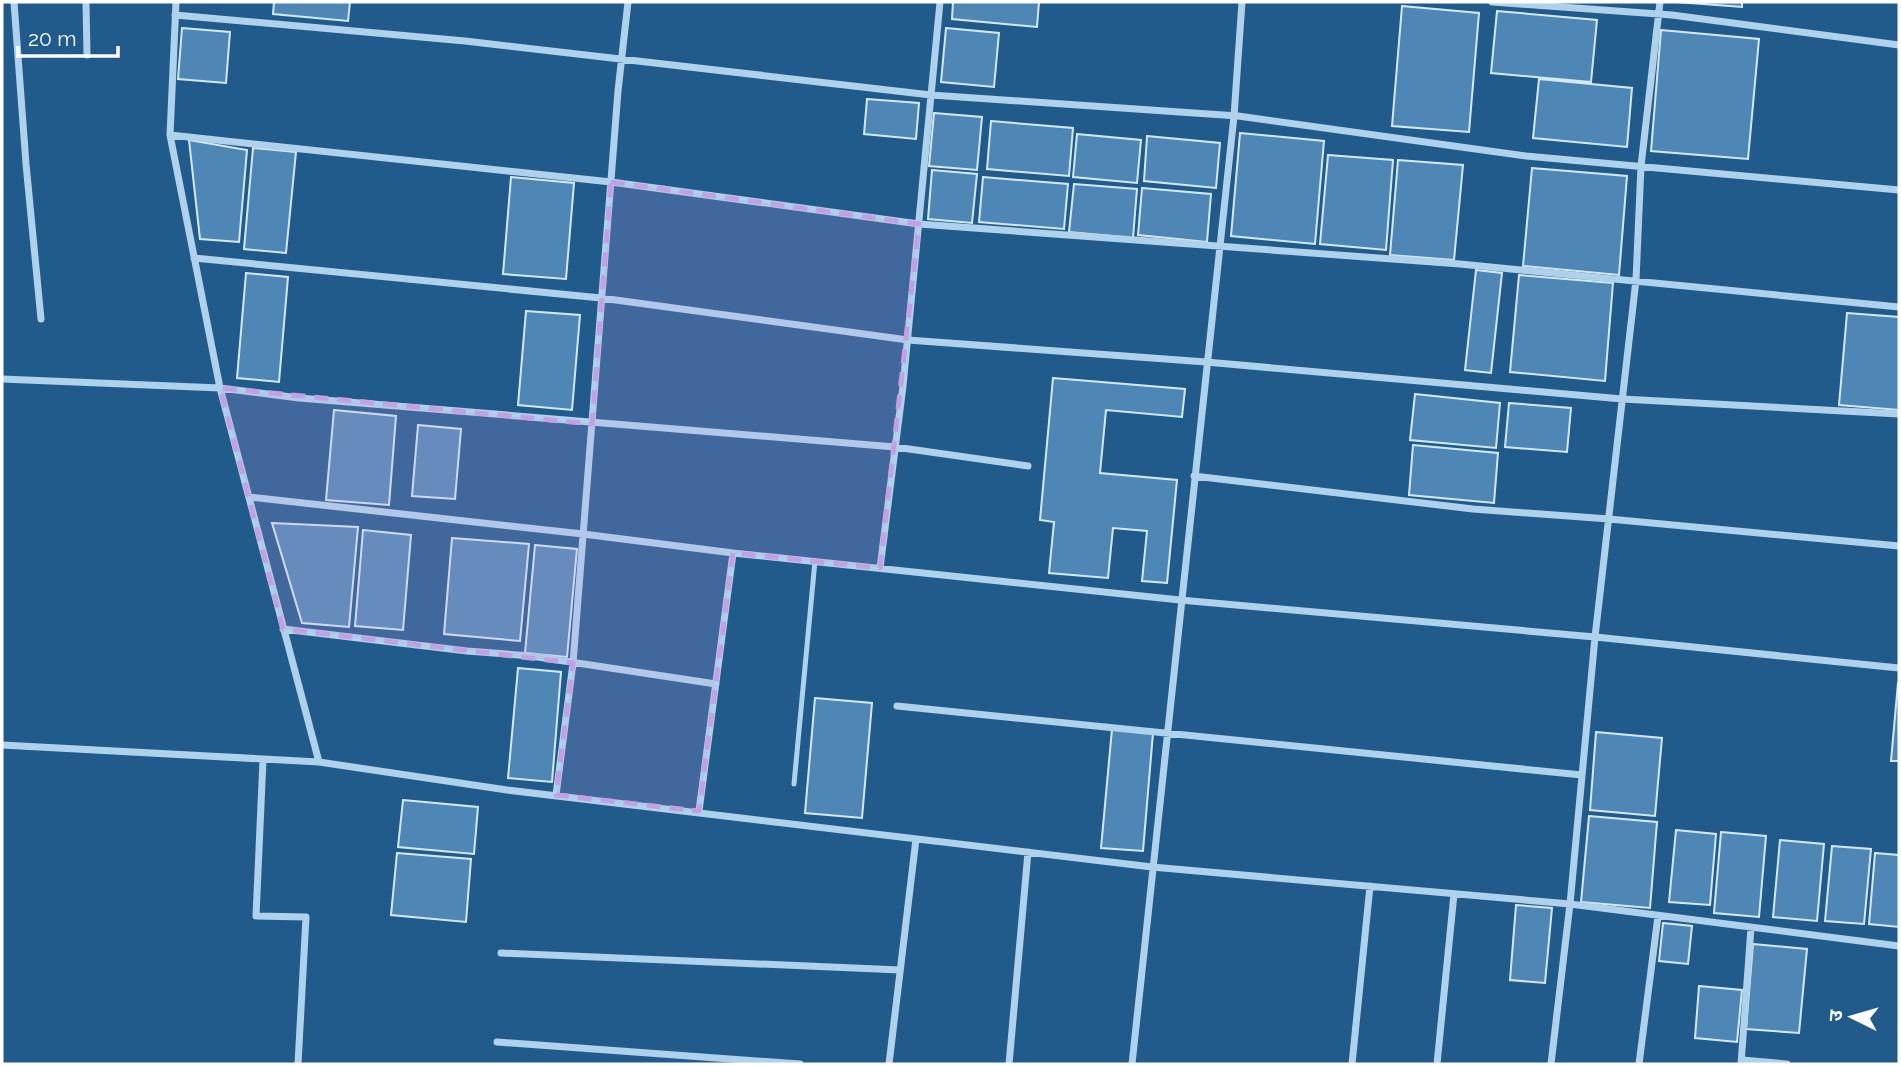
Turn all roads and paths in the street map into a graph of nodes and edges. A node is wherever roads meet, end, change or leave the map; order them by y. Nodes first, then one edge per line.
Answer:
1 (14, 2) edge
2 (86, 2) edge
3 (176, 2) edge
4 (628, 2) edge
5 (940, 2) edge
6 (1242, 2) edge
7 (1492, 2) edge
8 (1660, 2) edge
9 (1659, 14) junction
10 (175, 15) junction
11 (1899, 46) edge
12 (87, 55) dead end
13 (622, 58) junction
14 (931, 94) junction
15 (1234, 116) junction
16 (170, 135) junction
17 (1641, 166) junction
18 (611, 181) junction
19 (1899, 190) edge
20 (919, 224) junction
21 (1219, 247) junction
22 (194, 258) junction
23 (1636, 281) junction
24 (601, 298) junction
25 (1899, 307) edge
26 (41, 319) dead end
27 (908, 340) junction
28 (1206, 362) junction
29 (2, 379) edge
30 (220, 388) junction
31 (1622, 399) junction
32 (1899, 414) edge
33 (592, 424) junction
34 (895, 447) junction
35 (1028, 466) dead end
36 (1194, 476) junction
37 (249, 496) junction
38 (1609, 519) junction
39 (583, 534) junction
40 (1899, 546) edge
41 (733, 553) junction
42 (815, 561) junction
43 (880, 568) junction
44 (1180, 600) junction
45 (283, 629) junction
46 (1595, 637) junction
47 (573, 663) junction
48 (1899, 668) edge
49 (716, 684) junction
50 (897, 706) dead end
51 (1167, 733) junction
52 (2, 746) edge
53 (263, 760) junction
54 (319, 762) junction
55 (1582, 775) junction
56 (794, 783) dead end
57 (556, 795) junction
58 (699, 811) junction
59 (916, 839) junction
60 (1028, 852) junction
61 (1152, 867) junction
62 (1370, 886) junction
63 (1454, 894) junction
64 (1570, 904) junction
65 (1658, 916) junction
66 (1751, 928) junction
67 (1899, 946) edge
68 (501, 953) dead end
69 (901, 970) junction
70 (497, 1042) dead end
71 (1741, 1062) edge
72 (298, 1064) edge
73 (800, 1064) edge
74 (889, 1064) edge
75 (1009, 1064) edge
76 (1132, 1064) edge
77 (1352, 1064) edge
78 (1437, 1064) edge
79 (1551, 1064) edge
80 (1639, 1064) edge
81 (1787, 1064) edge

1 - 26 street
2 - 12 street
3 - 10 street
4 - 13 street
5 - 14 street
6 - 15 street
7 - 9 street
8 - 9 street
9 - 11 street
9 - 17 street
10 - 13 street
10 - 16 street
13 - 14 street
13 - 18 street
14 - 15 street
14 - 20 street
15 - 17 street
15 - 21 street
16 - 18 street
16 - 22 street
17 - 19 street
17 - 23 street
18 - 20 street
18 - 24 street
20 - 21 street
20 - 27 street
21 - 23 street
21 - 28 street
22 - 24 street
22 - 30 street
23 - 25 street
23 - 31 street
24 - 27 street
24 - 33 street
27 - 28 street
27 - 34 street
28 - 31 street
28 - 36 street
29 - 30 street
30 - 33 street
30 - 37 street
31 - 32 street
31 - 38 street
33 - 34 street
33 - 39 street
34 - 35 street
34 - 43 street
36 - 38 street
36 - 44 street
37 - 39 street
37 - 45 street
38 - 40 street
38 - 46 street
39 - 41 street
39 - 47 street
41 - 42 street
41 - 49 street
42 - 43 street
42 - 56 lane
43 - 44 street
44 - 46 street
44 - 51 street
45 - 47 street
45 - 54 street
46 - 48 street
46 - 55 street
47 - 49 street
47 - 57 street
49 - 58 street
50 - 51 street
51 - 55 street
51 - 61 street
52 - 53 street
53 - 54 street
53 - 72 street
54 - 57 street
55 - 64 street
57 - 58 street
58 - 59 street
59 - 60 street
59 - 69 street
60 - 61 street
60 - 75 street
61 - 62 street
61 - 76 street
62 - 63 street
62 - 77 street
63 - 64 street
63 - 78 street
64 - 65 street
64 - 79 street
65 - 66 street
65 - 80 street
66 - 67 street
66 - 71 street
68 - 69 street
69 - 74 street
70 - 73 street
71 - 81 street

